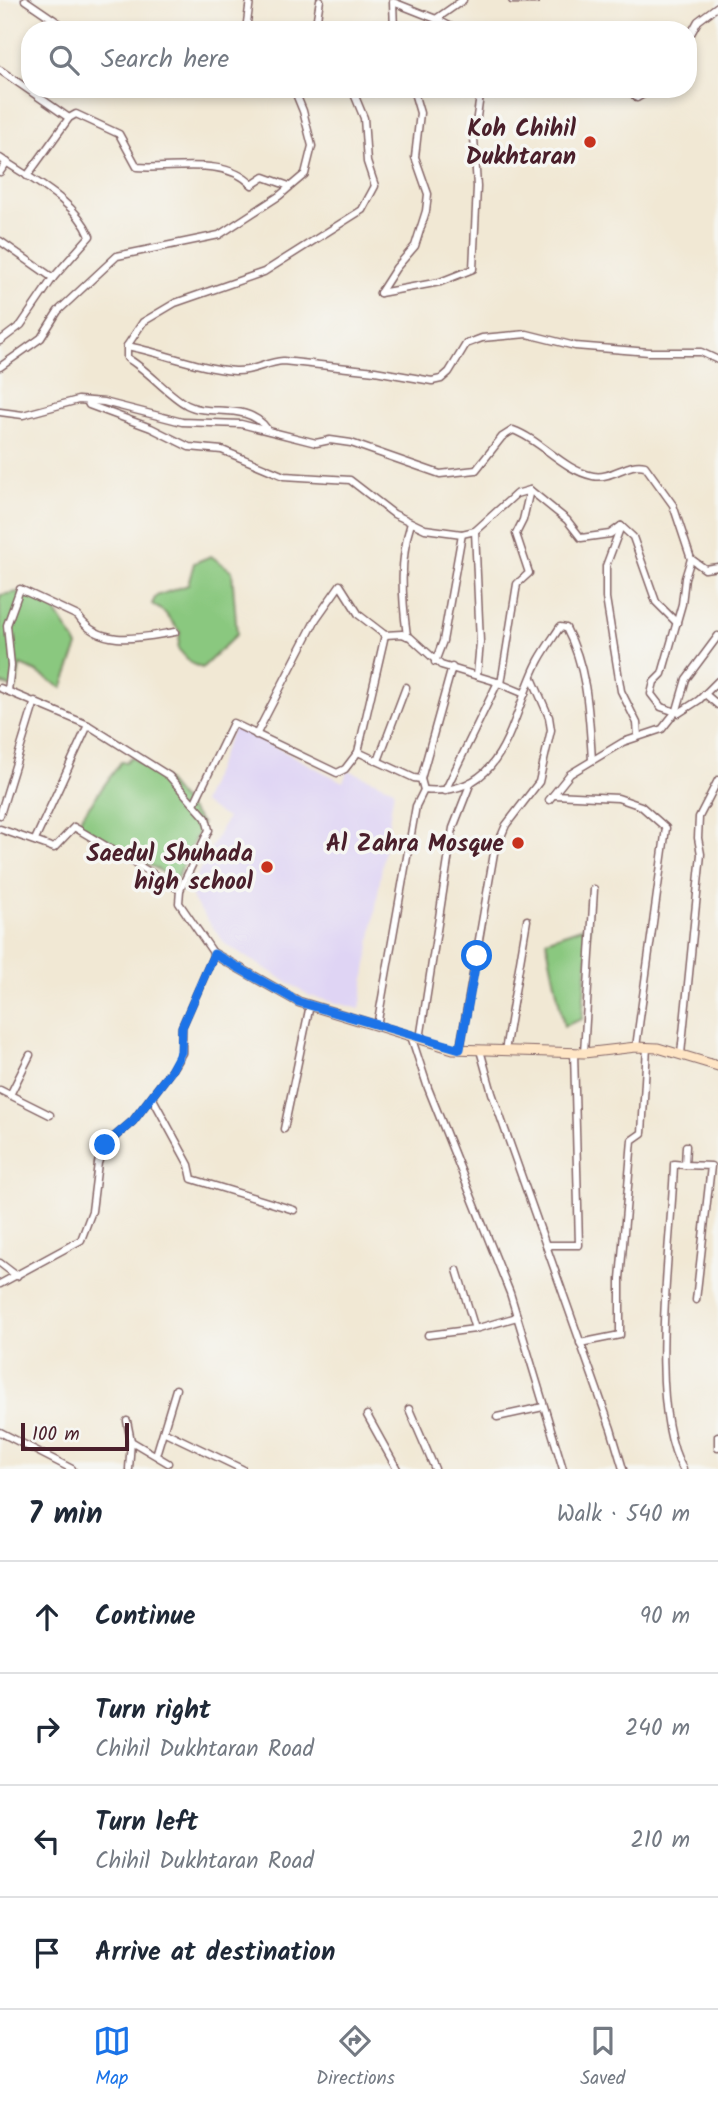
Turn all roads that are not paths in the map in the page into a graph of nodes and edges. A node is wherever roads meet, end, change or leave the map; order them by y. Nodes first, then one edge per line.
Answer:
1 (25, 0) edge
2 (250, 0) edge
3 (320, 0) edge
4 (463, 0) edge
5 (513, 0) edge
6 (536, 0) edge
7 (718, 6) edge
8 (436, 19) junction
9 (56, 21) edge
10 (247, 21) edge
11 (318, 21) edge
12 (394, 21) edge
13 (440, 21) edge
14 (697, 23) edge
15 (0, 70) edge
16 (21, 85) edge
17 (40, 98) edge
18 (298, 98) edge
19 (356, 98) edge
20 (416, 98) edge
21 (480, 98) edge
22 (69, 118) junction
23 (0, 158) edge
24 (7, 162) junction
25 (0, 172) edge
26 (27, 176) junction
27 (289, 186) junction
28 (0, 241) edge
29 (53, 278) junction
30 (0, 341) edge
31 (127, 346) junction
32 (718, 360) edge
33 (0, 367) edge
34 (87, 401) junction
35 (0, 412) edge
36 (267, 429) junction
37 (530, 489) junction
38 (411, 523) junction
39 (621, 526) junction
40 (475, 531) junction
41 (462, 534) junction
42 (691, 559) junction
43 (718, 567) edge
44 (677, 622) junction
45 (175, 632) dead end
46 (385, 635) junction
47 (407, 636) junction
48 (718, 636) edge
49 (435, 662) junction
50 (452, 667) junction
51 (477, 675) junction
52 (532, 677) junction
53 (718, 681) edge
54 (500, 683) junction
55 (406, 687) dead end
56 (0, 688) edge
57 (8, 691) junction
58 (525, 694) junction
59 (705, 694) junction
60 (34, 701) junction
61 (718, 705) edge
62 (675, 713) junction
63 (88, 725) junction
64 (256, 735) junction
65 (638, 737) junction
66 (358, 751) junction
67 (592, 760) junction
68 (378, 761) junction
69 (422, 779) junction
70 (718, 780) edge
71 (471, 782) junction
72 (424, 790) junction
73 (445, 791) junction
74 (194, 804) junction
75 (0, 815) edge
76 (0, 829) edge
77 (35, 840) junction
78 (594, 889) dead end
79 (180, 890) junction
80 (527, 920) dead end
81 (214, 954) junction
82 (310, 1005) junction
83 (377, 1026) junction
84 (416, 1038) junction
85 (636, 1047) junction
86 (646, 1047) junction
87 (460, 1049) junction
88 (480, 1050) junction
89 (505, 1051) junction
90 (579, 1053) junction
91 (30, 1055) dead end
92 (681, 1055) junction
93 (718, 1066) edge
94 (0, 1090) edge
95 (10, 1095) junction
96 (152, 1097) junction
97 (50, 1115) dead end
98 (284, 1129) dead end
99 (686, 1146) dead end
100 (685, 1164) junction
101 (294, 1210) dead end
102 (547, 1245) junction
103 (0, 1263) edge
104 (457, 1270) dead end
105 (16, 1276) junction
106 (0, 1284) edge
107 (696, 1300) dead end
108 (517, 1317) junction
109 (475, 1329) junction
110 (428, 1335) dead end
111 (580, 1343) junction
112 (176, 1389) dead end
113 (543, 1407) junction
114 (409, 1409) dead end
115 (367, 1415) dead end
116 (497, 1417) dead end
117 (127, 1420) dead end
118 (0, 1432) edge
119 (165, 1432) junction
120 (718, 1436) edge
121 (131, 1441) junction
122 (718, 1447) edge
123 (156, 1455) junction
124 (168, 1463) dead end
125 (72, 1469) edge
126 (129, 1469) edge
127 (242, 1469) edge
128 (397, 1469) edge
129 (436, 1469) edge
130 (563, 1469) edge
131 (622, 1469) edge
132 (683, 1469) edge

1 - 9 street
2 - 10 street
3 - 11 street
4 - 8 street
5 - 6 street
7 - 14 street
8 - 12 street
8 - 13 street
15 - 16 street
17 - 22 street
18 - 27 street
19 - 31 street
20 - 21 street
22 - 26 street
22 - 27 street
23 - 24 street
24 - 25 street
24 - 26 street
26 - 29 street
27 - 33 street
28 - 29 street
29 - 30 street
31 - 32 street
31 - 36 street
34 - 35 street
34 - 36 street
34 - 38 street
36 - 42 street
37 - 39 street
37 - 40 street
37 - 54 street
38 - 41 street
38 - 47 street
39 - 44 street
39 - 65 street
40 - 41 street
40 - 51 street
41 - 49 street
42 - 43 street
42 - 44 street
44 - 62 street
45 - 57 street
46 - 47 street
46 - 64 street
46 - 66 street
47 - 49 street
48 - 62 street
49 - 50 street
50 - 51 street
50 - 69 street
51 - 54 street
52 - 58 street
52 - 67 street
52 - 87 street
53 - 59 street
54 - 58 street
54 - 73 street
55 - 68 street
56 - 57 street
57 - 60 street
58 - 71 street
59 - 61 street
59 - 62 street
60 - 63 street
60 - 75 street
62 - 65 street
63 - 74 street
63 - 77 street
64 - 66 street
64 - 74 street
65 - 67 street
66 - 68 street
67 - 85 street
68 - 69 street
69 - 72 street
70 - 92 street
71 - 73 street
71 - 84 street
72 - 73 street
72 - 83 street
74 - 79 street
76 - 77 street
77 - 79 street
78 - 90 street
79 - 81 street
80 - 89 street
81 - 82 street
81 - 96 street
82 - 83 street
82 - 98 street
83 - 84 street
84 - 87 street
84 - 108 street
85 - 86 street
85 - 90 street
86 - 92 street
86 - 111 street
87 - 88 street
88 - 89 street
88 - 102 street
89 - 90 street
90 - 102 street
91 - 95 street
92 - 93 street
94 - 95 street
95 - 97 street
96 - 101 street
96 - 105 street
99 - 100 street
100 - 107 street
100 - 132 street
102 - 111 street
103 - 105 street
104 - 109 street
105 - 106 street
108 - 109 street
108 - 113 street
109 - 110 street
111 - 131 street
112 - 119 street
113 - 116 street
113 - 130 street
114 - 129 street
115 - 128 street
117 - 121 street
118 - 125 street
119 - 123 street
119 - 127 street
120 - 122 street
121 - 123 street
121 - 126 street
123 - 124 street

